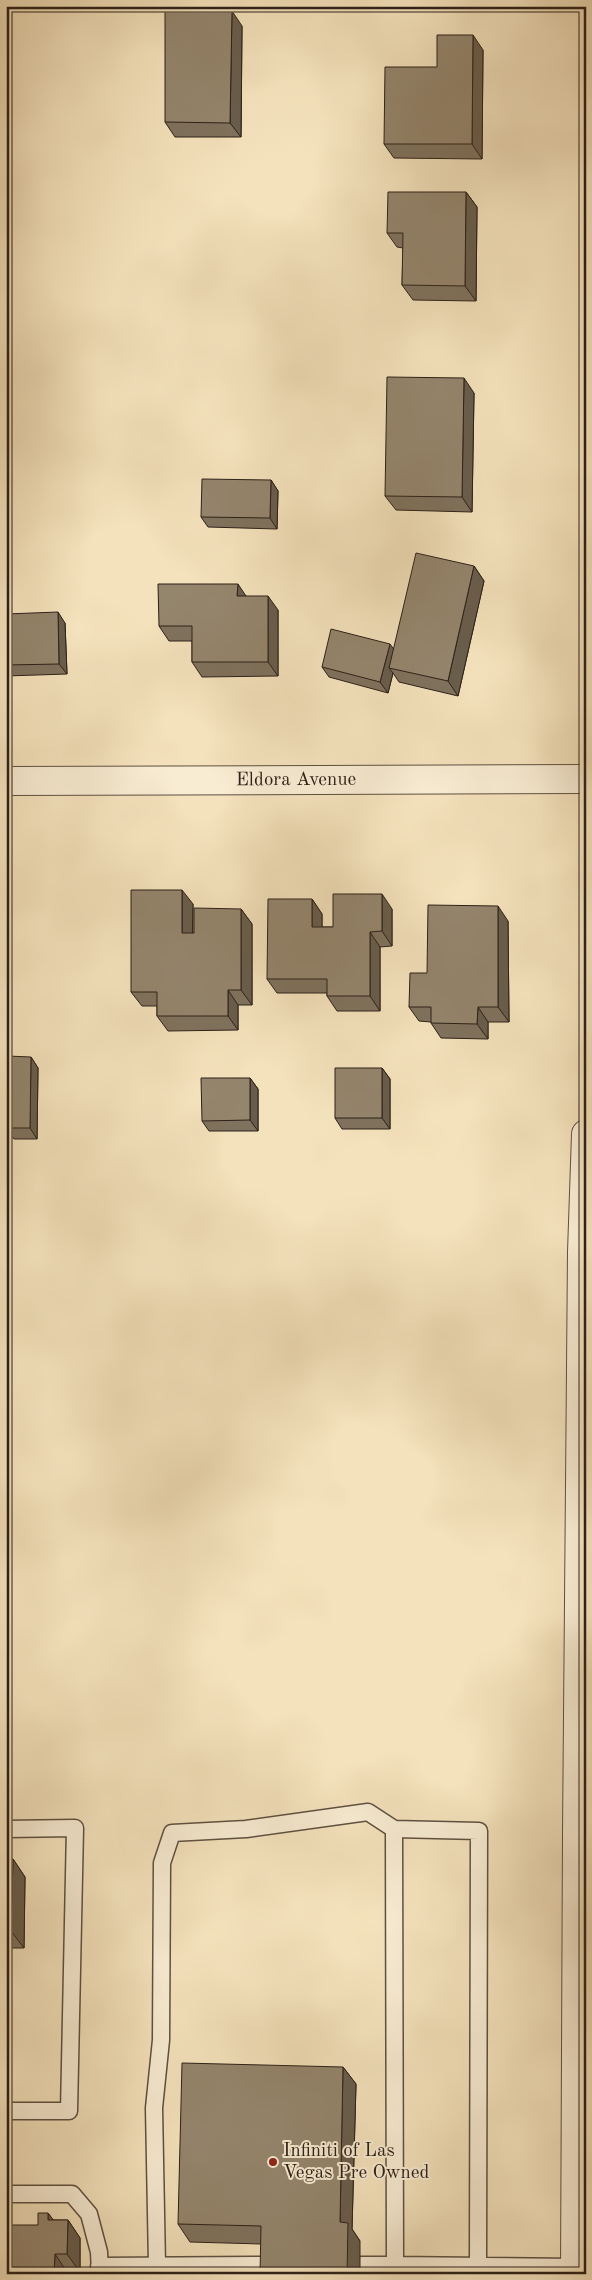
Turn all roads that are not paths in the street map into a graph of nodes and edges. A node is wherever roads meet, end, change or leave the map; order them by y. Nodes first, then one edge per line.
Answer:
1 (586, 779) edge
2 (6, 781) edge
3 (586, 1134) edge
4 (584, 1252) edge
5 (6, 1829) edge
6 (394, 1829) junction
7 (581, 1833) edge
8 (6, 2111) edge
9 (581, 2111) edge
10 (581, 2172) edge
11 (6, 2194) edge
12 (273, 2265) edge
13 (361, 2265) dead end
14 (157, 2266) junction
15 (395, 2269) edge
16 (99, 2270) edge
17 (478, 2270) edge
18 (575, 2270) edge

1 - 2 street, Eldora Avenue
3 - 4 street
4 - 7 street
5 - 8 lane
6 - 14 lane
6 - 15 lane
6 - 17 lane
7 - 9 street
9 - 10 street
10 - 18 street
11 - 16 lane
12 - 14 lane
13 - 15 lane
14 - 16 lane
15 - 17 lane
17 - 18 lane

